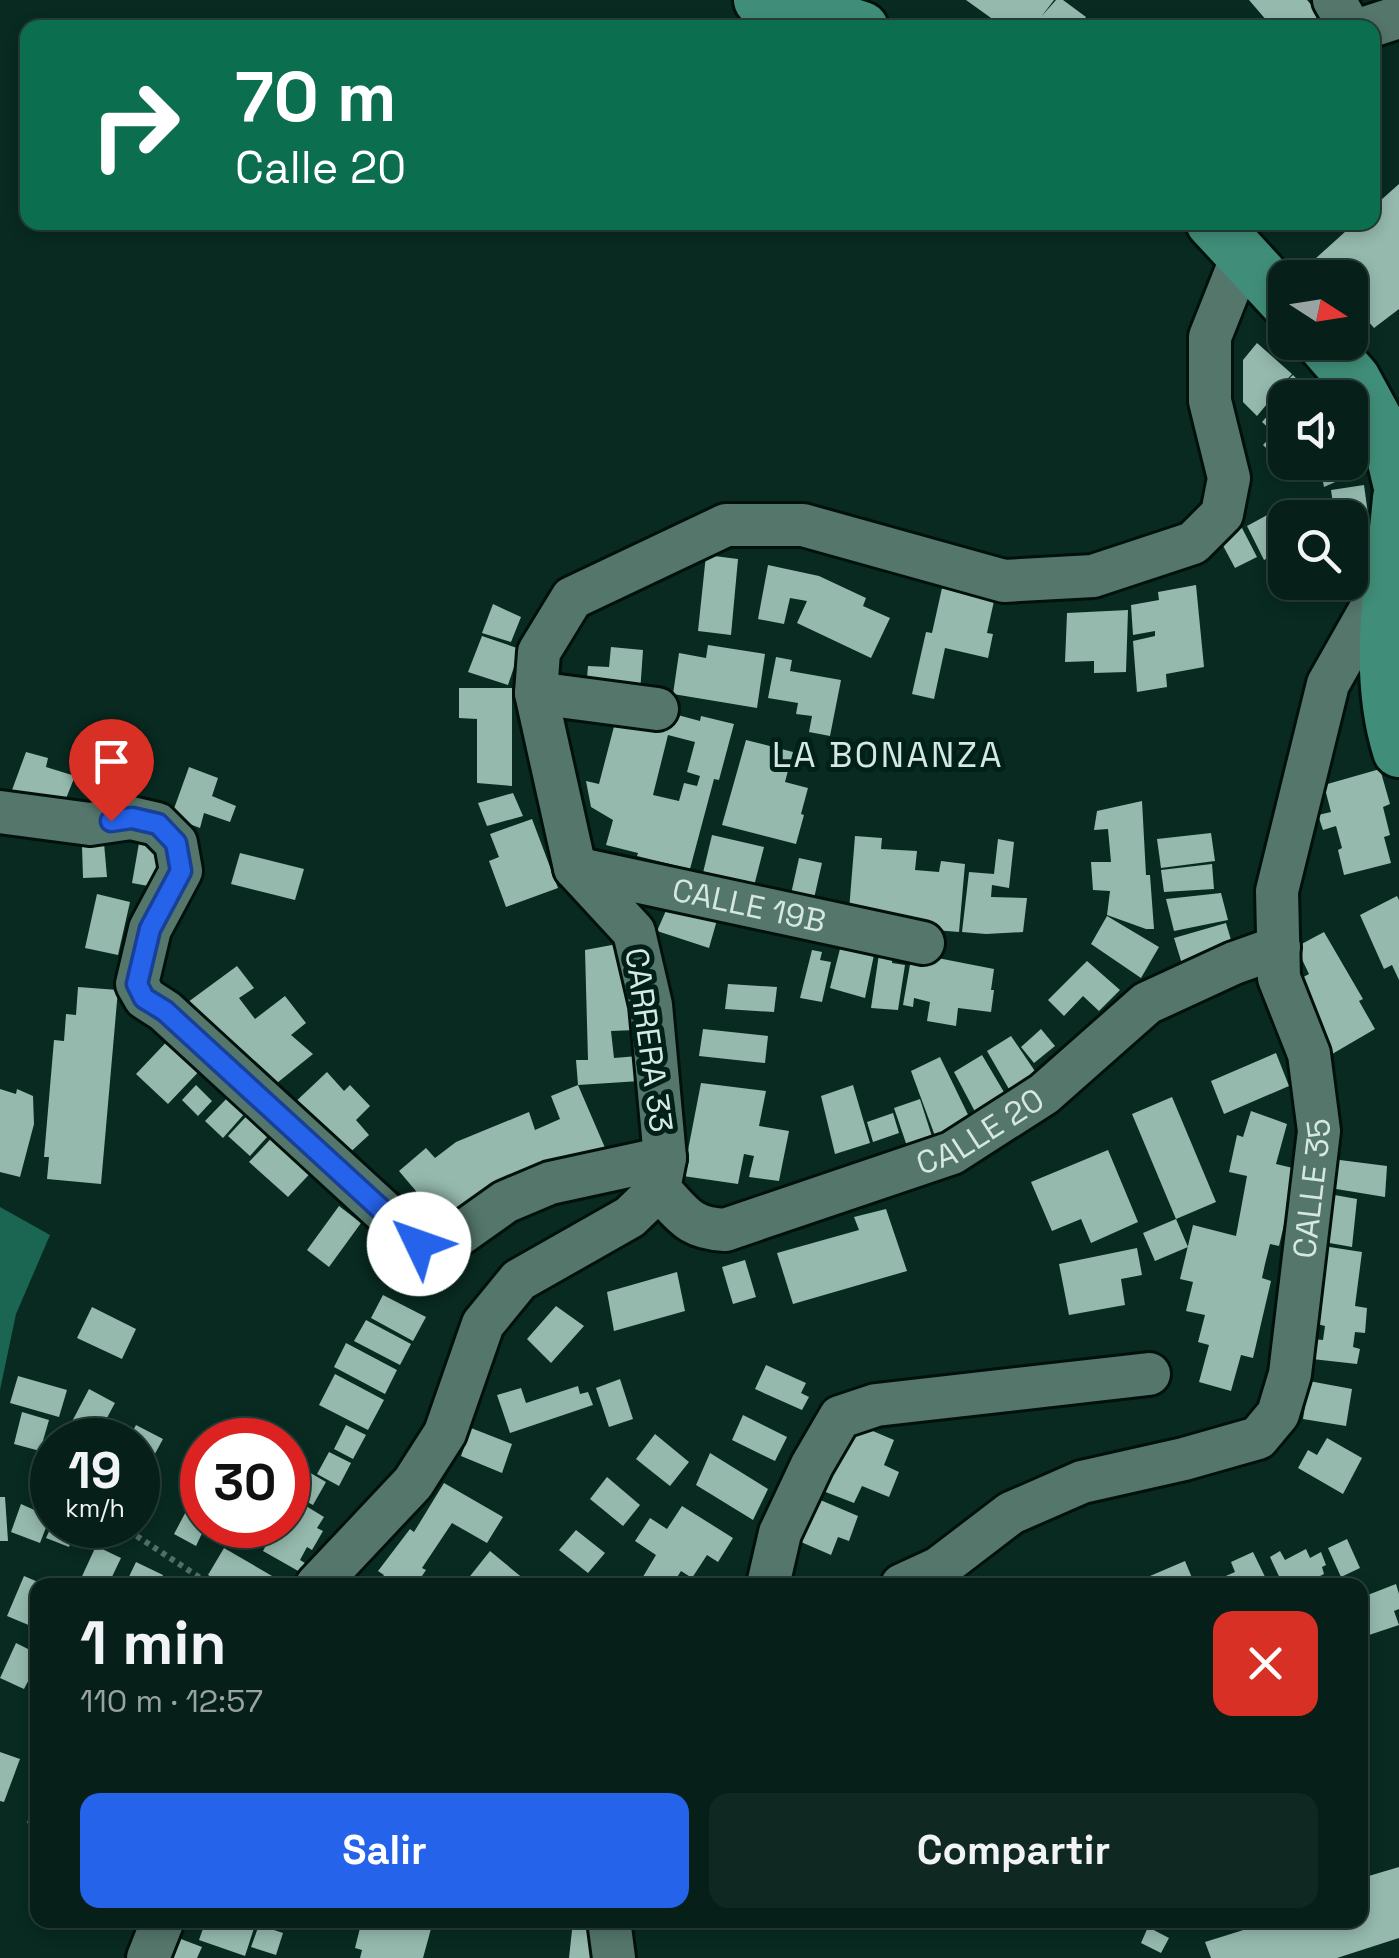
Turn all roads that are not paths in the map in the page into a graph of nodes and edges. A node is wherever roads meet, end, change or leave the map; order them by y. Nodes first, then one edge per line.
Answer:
1 (760, 0) edge
2 (836, 14) edge
3 (1228, 238) edge
4 (1268, 282) edge
5 (1338, 360) edge
6 (1399, 483) edge
7 (1399, 498) edge
8 (1393, 569) junction
9 (536, 693) junction
10 (657, 709) dead end
11 (1397, 740) edge
12 (0, 812) edge
13 (576, 868) junction
14 (923, 943) dead end
15 (1278, 948) junction
16 (662, 1174) junction
17 (1150, 1374) dead end
18 (323, 1578) edge
19 (770, 1578) edge
20 (917, 1578) edge
21 (160, 1928) edge
22 (610, 1928) edge
23 (148, 1958) edge
24 (614, 1958) edge

1 - 2 main road
3 - 4 main road
3 - 9 street, CARRERA 33
5 - 6 main road
7 - 8 main road
8 - 11 main road
8 - 15 street, CALLE 35
9 - 10 street
9 - 13 street, CARRERA 33
12 - 16 street
13 - 14 street, CALLE 19B
13 - 16 street, CARRERA 33
15 - 16 street, CALLE 20
15 - 20 street, CALLE 35
16 - 18 street
17 - 19 street
21 - 23 street
22 - 24 street

